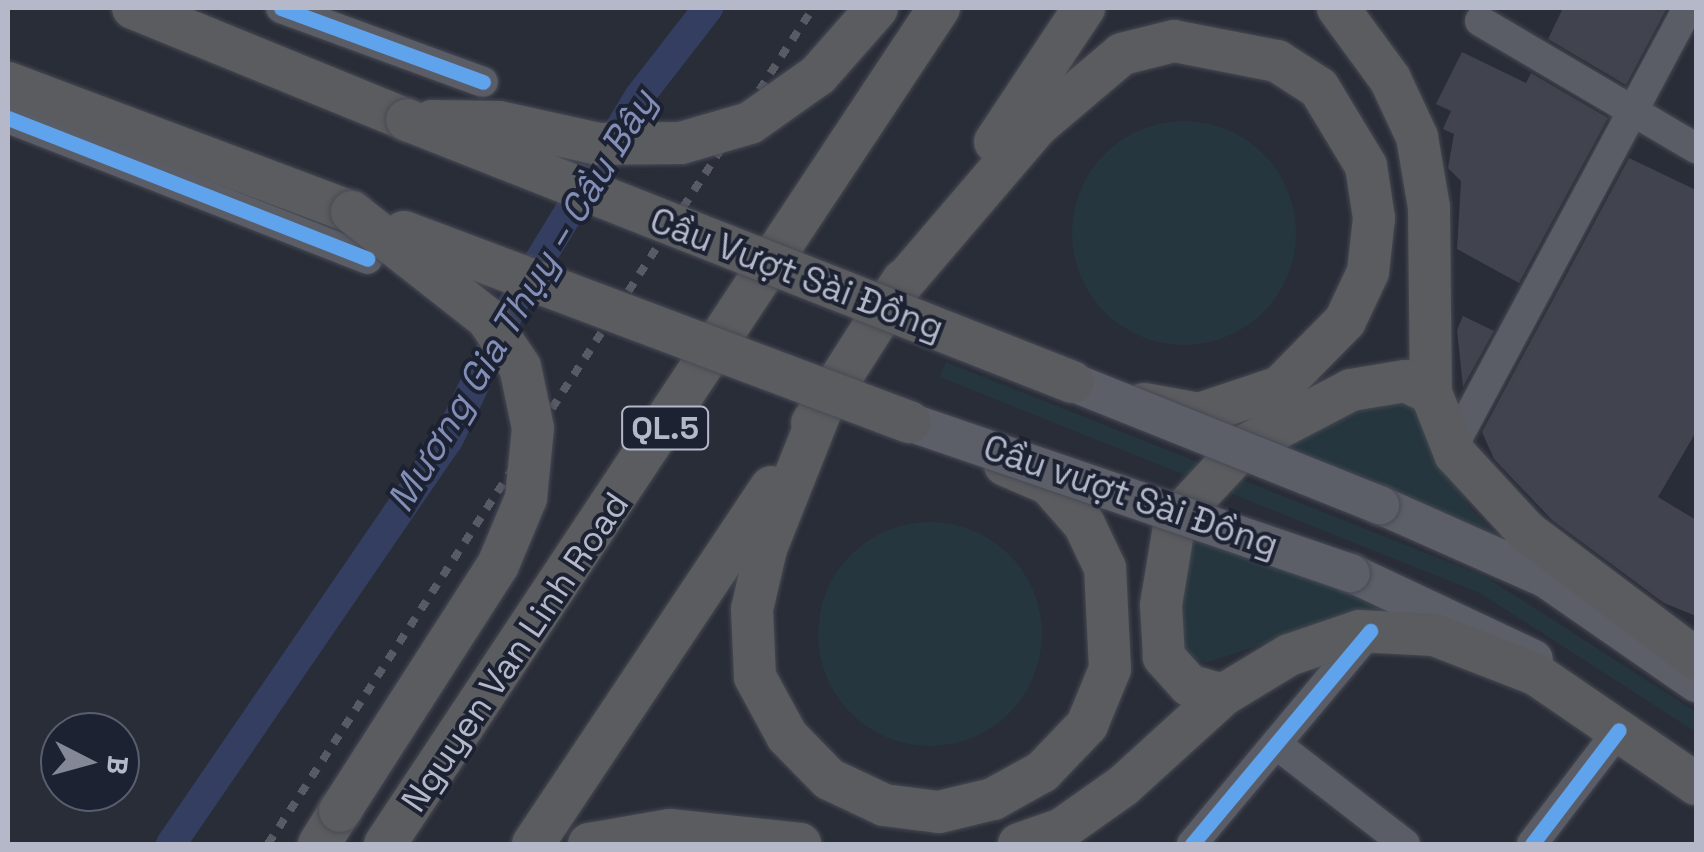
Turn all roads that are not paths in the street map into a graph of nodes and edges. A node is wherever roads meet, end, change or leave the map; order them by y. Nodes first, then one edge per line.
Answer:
1 (133, 8) edge
2 (281, 8) edge
3 (876, 8) edge
4 (939, 8) edge
5 (1084, 8) edge
6 (1688, 8) edge
7 (1349, 12) edge
8 (1480, 21) dead end
9 (483, 82) dead end
10 (8, 83) edge
11 (8, 118) edge
12 (1636, 119) junction
13 (407, 120) junction
14 (1696, 148) edge
15 (352, 212) junction
16 (367, 259) dead end
17 (896, 290) junction
18 (1072, 382) junction
19 (1431, 393) junction
20 (822, 408) junction
21 (909, 422) junction
22 (1452, 448) junction
23 (1370, 630) junction
24 (1696, 659) edge
25 (1696, 682) edge
26 (1223, 695) junction
27 (1620, 730) junction
28 (1276, 744) junction
29 (1696, 772) edge
30 (1696, 784) edge
31 (330, 828) edge
32 (664, 837) edge
33 (780, 842) edge
34 (385, 844) edge
35 (533, 844) edge
36 (589, 844) edge
37 (1019, 844) edge
38 (1192, 844) edge
39 (1405, 844) edge
40 (1532, 844) edge

1 - 13 highway, Cầu Vượt Sài Đồng
2 - 9 street
3 - 13 highway, bridge
4 - 34 highway, Nguyen Van Linh Road / QL.5
5 - 17 highway
6 - 12 street
7 - 19 highway
8 - 12 street
10 - 15 highway
11 - 16 street
12 - 14 street
12 - 22 street
13 - 18 highway, Cầu Vượt Sài Đồng, bridge
15 - 21 highway, bridge
15 - 31 highway, bridge
17 - 18 highway, Cầu Vượt Sài Đồng, bridge
17 - 20 highway
18 - 25 main road, bridge
19 - 22 highway
19 - 26 highway
20 - 21 highway, bridge
20 - 35 highway
21 - 29 main road, Cầu vượt Sài Đồng, bridge
22 - 24 highway
23 - 26 highway
23 - 27 highway
23 - 28 street
26 - 37 highway
27 - 30 highway
27 - 40 street
28 - 38 street
28 - 39 street
32 - 33 highway
32 - 36 highway

